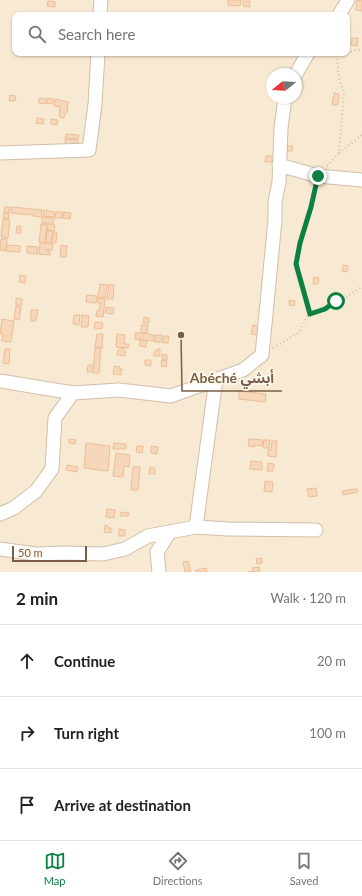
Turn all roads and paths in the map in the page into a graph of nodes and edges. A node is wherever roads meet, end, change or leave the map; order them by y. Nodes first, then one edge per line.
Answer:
1 (101, 0) edge
2 (348, 0) edge
3 (100, 12) edge
4 (341, 12) edge
5 (362, 50) edge
6 (350, 52) edge
7 (98, 56) edge
8 (306, 56) edge
9 (338, 56) edge
10 (299, 68) edge
11 (284, 104) edge
12 (362, 136) edge
13 (0, 153) edge
14 (339, 153) junction
15 (279, 165) junction
16 (318, 176) junction
17 (362, 180) edge
18 (362, 286) edge
19 (310, 314) junction
20 (262, 355) junction
21 (216, 379) junction
22 (0, 380) edge
23 (73, 393) junction
24 (0, 514) edge
25 (196, 527) junction
26 (316, 530) dead end
27 (170, 532) junction
28 (0, 549) edge
29 (159, 572) edge

1 - 3 street
2 - 4 street
5 - 6 path
7 - 13 street
8 - 10 street
9 - 14 path
11 - 15 street
12 - 14 path
14 - 16 path
15 - 16 street
15 - 20 street
16 - 17 street
16 - 19 path
18 - 19 path
19 - 20 path
20 - 21 street
21 - 23 street
21 - 25 street
22 - 23 street
23 - 24 street
25 - 26 street
25 - 27 street
27 - 28 street
27 - 29 street

